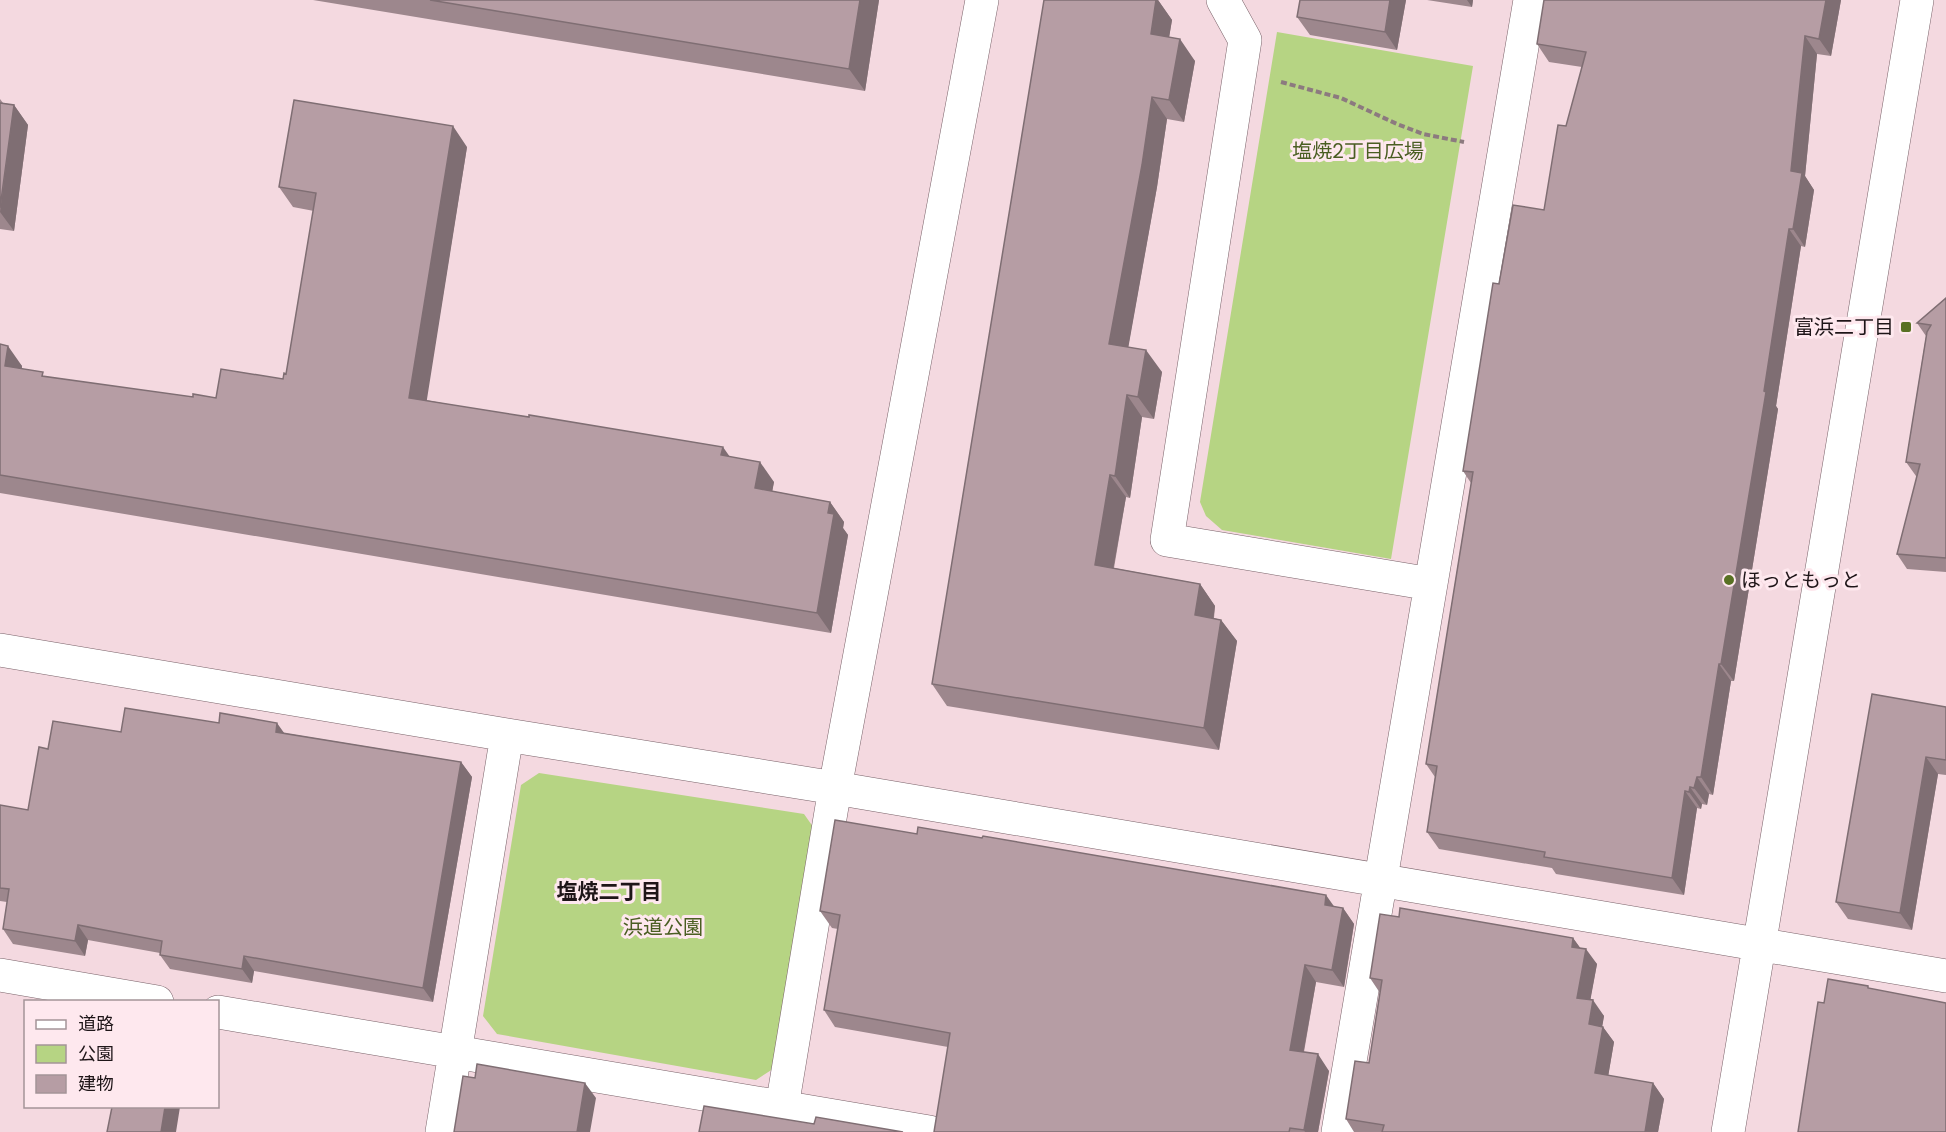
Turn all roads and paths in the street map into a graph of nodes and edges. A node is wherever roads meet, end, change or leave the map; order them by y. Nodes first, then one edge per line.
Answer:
1 (982, 0) edge
2 (1223, 0) edge
3 (1530, 0) edge
4 (1917, 0) edge
5 (1280, 82) dead end
6 (1461, 141) dead end
7 (1431, 584) junction
8 (0, 650) edge
9 (507, 735) junction
10 (835, 788) junction
11 (1381, 880) junction
12 (1761, 945) junction
13 (0, 975) edge
14 (1946, 976) edge
15 (145, 1000) edge
16 (219, 1012) edge
17 (456, 1052) junction
18 (782, 1107) junction
19 (442, 1132) edge
20 (929, 1132) edge
21 (1338, 1132) edge
22 (1728, 1132) edge

1 - 10 street
2 - 7 street
3 - 7 street
4 - 12 street
5 - 6 path
7 - 11 street
8 - 9 street
9 - 10 street
9 - 17 street
10 - 11 street
10 - 18 street
11 - 12 street
11 - 21 street
12 - 14 street
12 - 22 street
13 - 15 street
16 - 17 street
17 - 18 street
17 - 19 street
18 - 20 street

